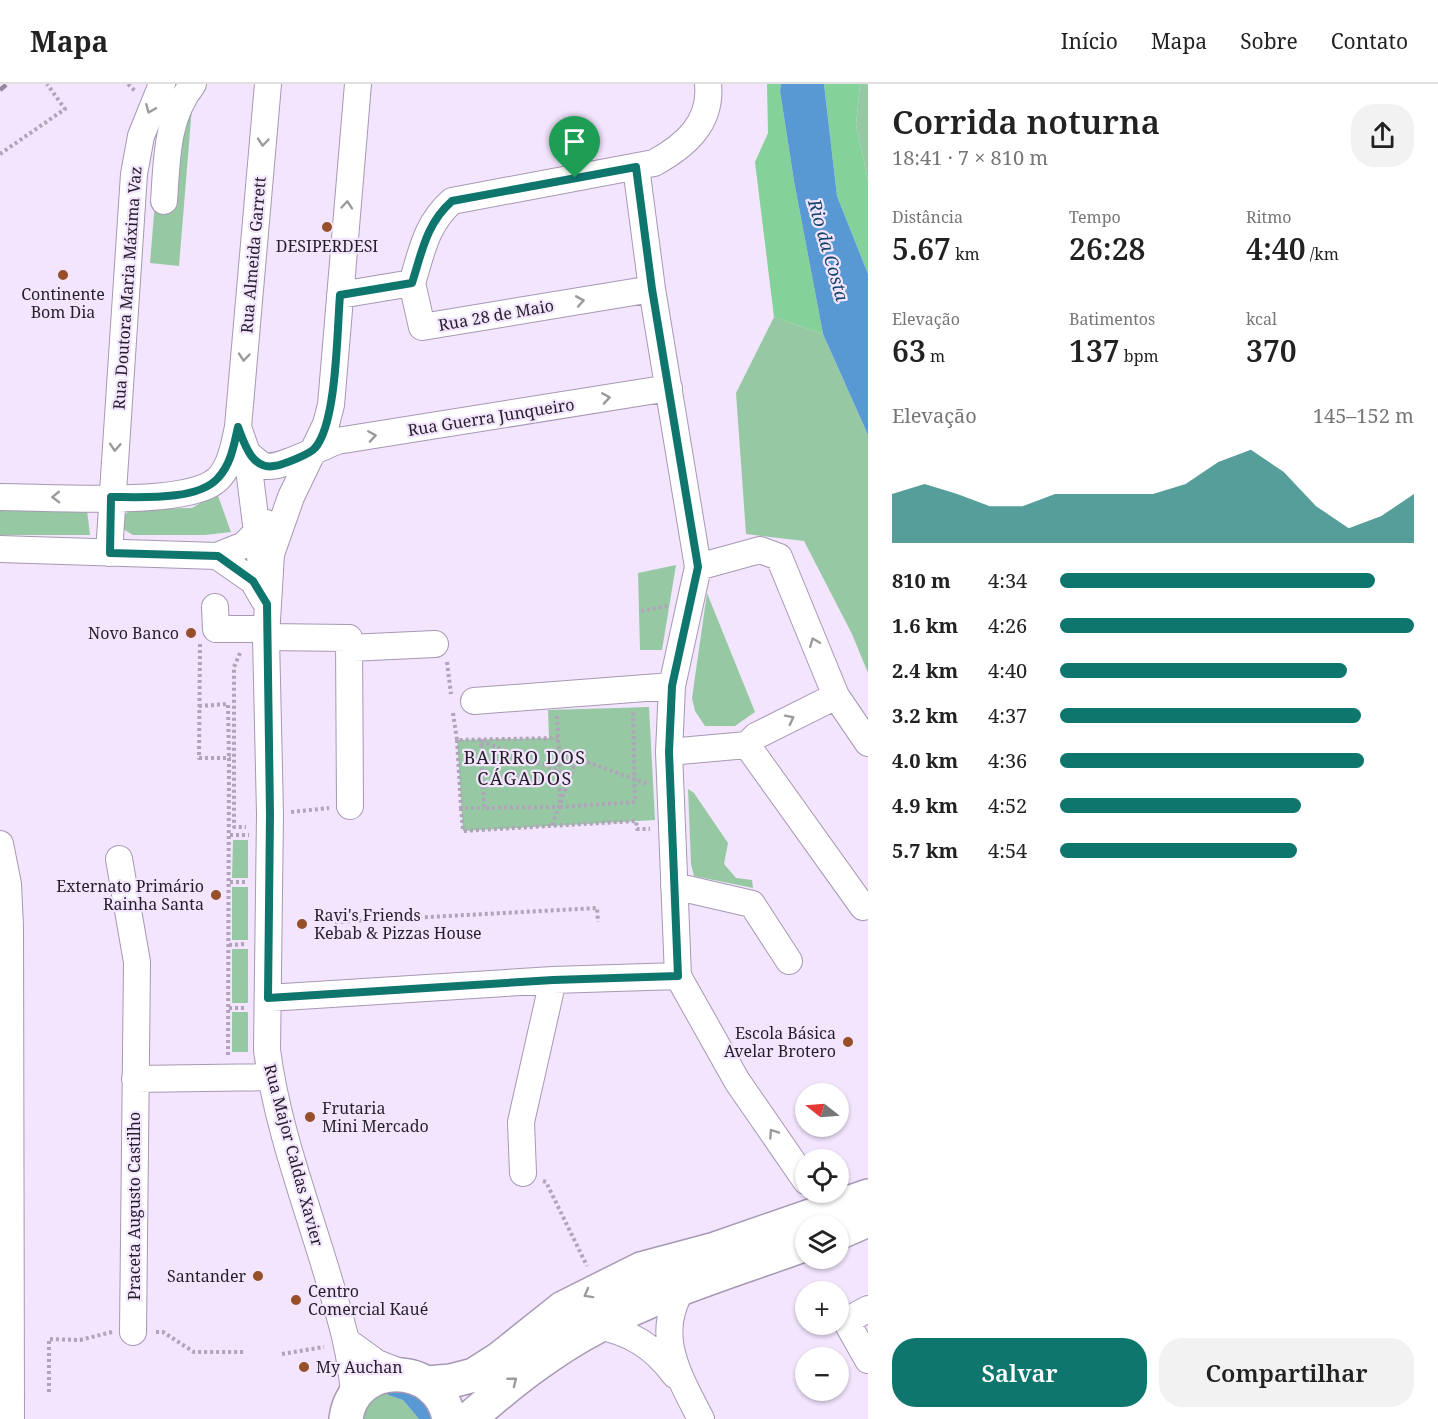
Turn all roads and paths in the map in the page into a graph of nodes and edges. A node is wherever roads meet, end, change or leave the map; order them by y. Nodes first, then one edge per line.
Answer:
1 (47, 84) edge
2 (162, 84) edge
3 (193, 84) edge
4 (268, 84) edge
5 (358, 84) edge
6 (708, 84) edge
7 (0, 154) edge
8 (636, 167) junction
9 (164, 201) dead end
10 (412, 283) junction
11 (652, 289) junction
12 (340, 295) junction
13 (669, 388) junction
14 (238, 427) junction
15 (315, 448) junction
16 (247, 453) junction
17 (0, 497) edge
18 (111, 497) junction
19 (291, 497) junction
20 (255, 526) junction
21 (0, 549) edge
22 (110, 553) junction
23 (218, 556) junction
24 (698, 567) junction
25 (267, 604) junction
26 (215, 618) joint
27 (266, 633) junction
28 (435, 644) joint
29 (349, 648) junction
30 (672, 686) junction
31 (836, 696) junction
32 (474, 701) dead end
33 (199, 705) junction
34 (633, 708) dead end
35 (556, 710) dead end
36 (228, 731) junction
37 (234, 731) dead end
38 (558, 738) junction
39 (457, 740) junction
40 (481, 741) junction
41 (868, 743) edge
42 (747, 745) junction
43 (558, 752) junction
44 (669, 752) junction
45 (228, 758) junction
46 (577, 758) junction
47 (559, 771) junction
48 (634, 779) junction
49 (671, 792) junction
50 (350, 806) joint
51 (560, 807) junction
52 (461, 808) junction
53 (484, 808) junction
54 (270, 814) junction
55 (636, 821) dead end
56 (552, 825) junction
57 (230, 835) junction
58 (252, 835) dead end
59 (0, 845) edge
60 (119, 859) dead end
61 (230, 882) junction
62 (253, 882) dead end
63 (674, 886) junction
64 (863, 907) dead end
65 (335, 922) dead end
66 (598, 922) dead end
67 (5, 926) edge
68 (253, 944) dead end
69 (229, 945) junction
70 (789, 961) dead end
71 (678, 976) junction
72 (553, 980) junction
73 (260, 1003) junction
74 (229, 1008) junction
75 (228, 1064) dead end
76 (270, 1077) junction
77 (135, 1079) junction
78 (5, 1140) edge
79 (795, 1165) edge
80 (523, 1173) joint
81 (868, 1196) edge
82 (826, 1212) edge
83 (868, 1220) edge
84 (756, 1234) junction
85 (795, 1248) edge
86 (597, 1289) junction
87 (679, 1291) junction
88 (868, 1309) edge
89 (597, 1326) junction
90 (5, 1329) edge
91 (133, 1332) junction
92 (348, 1342) junction
93 (246, 1352) dead end
94 (282, 1354) dead end
95 (868, 1360) edge
96 (417, 1379) junction
97 (684, 1388) junction
98 (50, 1392) dead end
99 (346, 1413) edge
100 (11, 1419) edge
101 (449, 1419) edge
102 (469, 1419) edge
103 (701, 1419) edge

1 - 7 path
2 -> 18 street, Rua Doutora Maria Máxima Vaz
3 - 9 street
4 -> 14 street, Rua Almeida Garrett
12 -> 5 street, Rua Major Caldas Xavier
6 - 8 street
8 - 10 street
8 - 11 street
10 -> 11 street, Rua 28 de Maio
10 - 12 street
11 - 13 street
12 - 15 street, Rua Major Caldas Xavier
15 -> 13 street, Rua Guerra Junqueiro
13 - 24 street
14 - 16 street, Rua Almeida Garrett
14 - 18 street, Rua Almeida Garrett
15 - 16 street, Rua Guerra Junqueiro
15 - 19 street, Rua Major Caldas Xavier
16 - 20 street, Rua Almeida Garrett
18 -> 17 street
18 - 22 street, Rua Doutora Maria Máxima Vaz
19 - 20 street
19 - 25 street, Rua Major Caldas Xavier
20 - 23 street
20 - 25 street, Rua Major Caldas Xavier
21 - 22 street
22 - 23 street
23 - 25 street
24 - 30 street
31 -> 24 street
25 - 27 street, Rua Major Caldas Xavier
26 - 27 street
26 - 33 path
27 - 29 street
27 - 54 street, Rua Major Caldas Xavier
28 - 29 street
28 - 39 path
29 - 50 street
30 - 32 street
30 - 44 street
31 - 41 street
42 -> 31 street
33 - 36 path
33 - 45 path
34 - 48 path
35 - 38 path
36 - 37 path
36 - 45 path
38 - 40 path
38 - 43 path
39 - 40 path
39 - 52 path
40 - 47 path
40 - 53 path
42 - 44 street
42 - 64 street
43 - 46 path
43 - 47 path
44 - 49 street
45 - 57 path
46 - 48 path
46 - 51 path
47 - 51 path
48 - 49 path
48 - 51 path
49 - 63 street
50 - 54 path
51 - 53 path
51 - 56 path
52 - 53 path
52 - 56 path
54 - 73 street, Rua Major Caldas Xavier
55 - 56 path
57 - 58 path
57 - 61 path
59 - 67 street
60 - 77 street, Praceta Augusto Castilho
61 - 62 path
61 - 69 path
63 - 70 street
63 - 71 street
65 - 66 path
67 - 78 street
68 - 69 path
69 - 74 path
71 - 72 street
79 -> 71 street
72 - 73 street
72 - 80 street
73 - 74 path
73 - 76 street, Rua Major Caldas Xavier
74 - 75 path
76 - 77 street
76 - 92 street, Rua Major Caldas Xavier
77 - 91 street, Praceta Augusto Castilho
78 - 90 street
80 - 86 path
81 - 82 main road
82 - 83 main road
82 - 84 main road
84 - 86 main road
84 - 87 street
85 - 87 main road
86 -> 96 main road
87 - 89 main road
87 - 97 street
88 - 95 street
89 - 97 street
102 -> 89 main road
90 - 100 street
91 - 93 path
91 - 98 path
92 - 94 path
92 - 96 street
92 - 99 street, Rua Major Caldas Xavier
96 - 99 main road
96 - 101 main road
97 - 103 street

